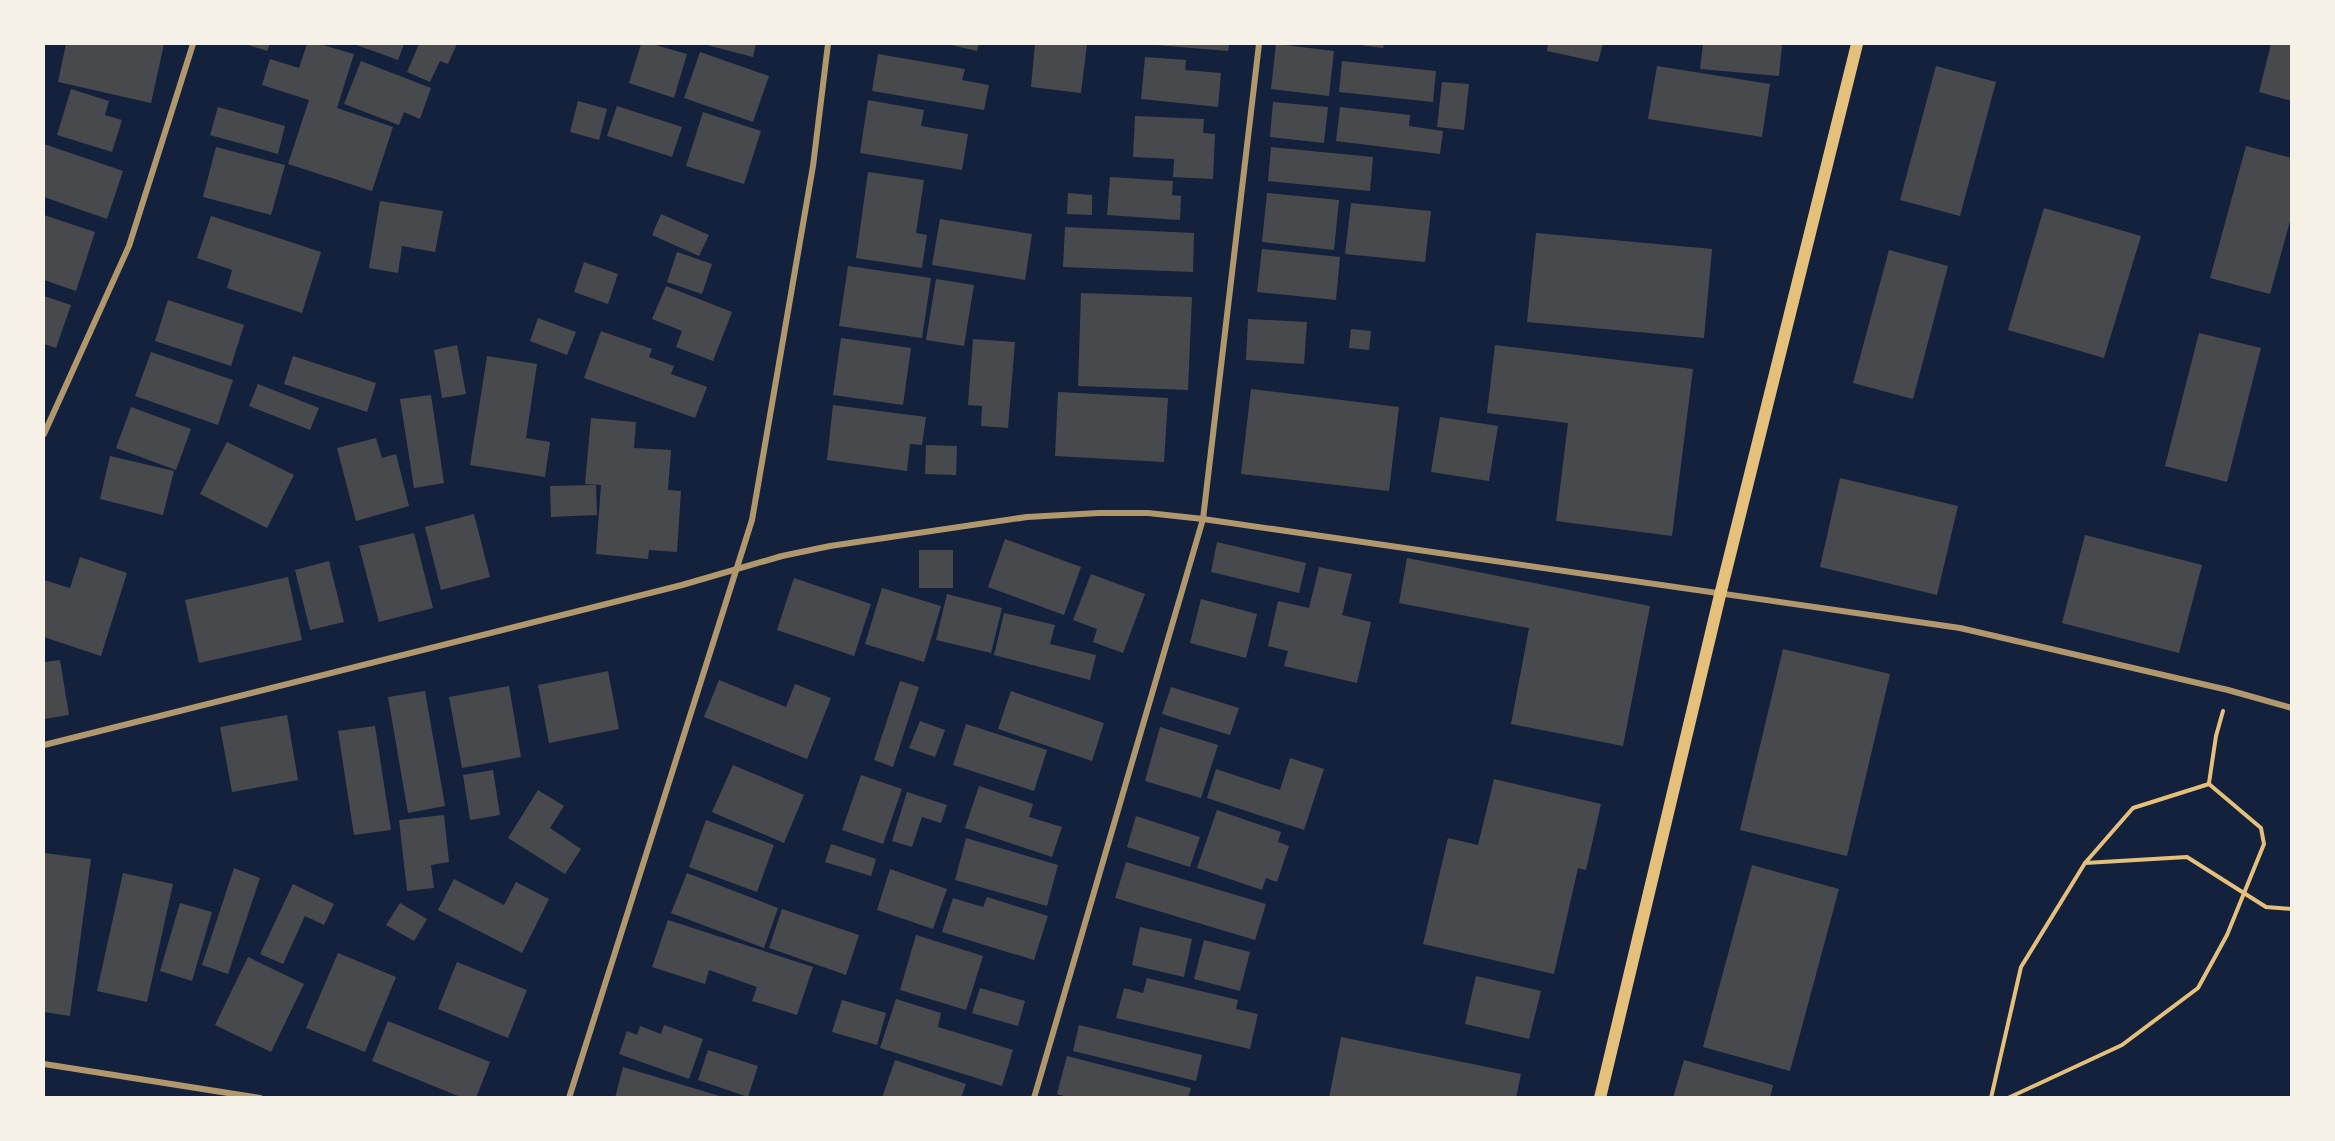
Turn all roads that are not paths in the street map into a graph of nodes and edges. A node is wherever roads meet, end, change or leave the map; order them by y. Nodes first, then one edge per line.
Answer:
1 (193, 44) edge
2 (828, 44) edge
3 (1259, 44) edge
4 (1857, 44) edge
5 (44, 434) edge
6 (1203, 519) junction
7 (735, 570) junction
8 (1720, 595) junction
9 (2292, 708) edge
10 (44, 744) edge
11 (44, 1064) edge
12 (261, 1098) edge
13 (569, 1098) edge
14 (1034, 1098) edge
15 (1600, 1098) edge

1 - 5 street
2 - 7 street
3 - 6 street
4 - 8 main road
6 - 7 street
6 - 8 street
6 - 14 street
7 - 10 street
7 - 13 street
8 - 9 street
8 - 15 main road
11 - 12 street

